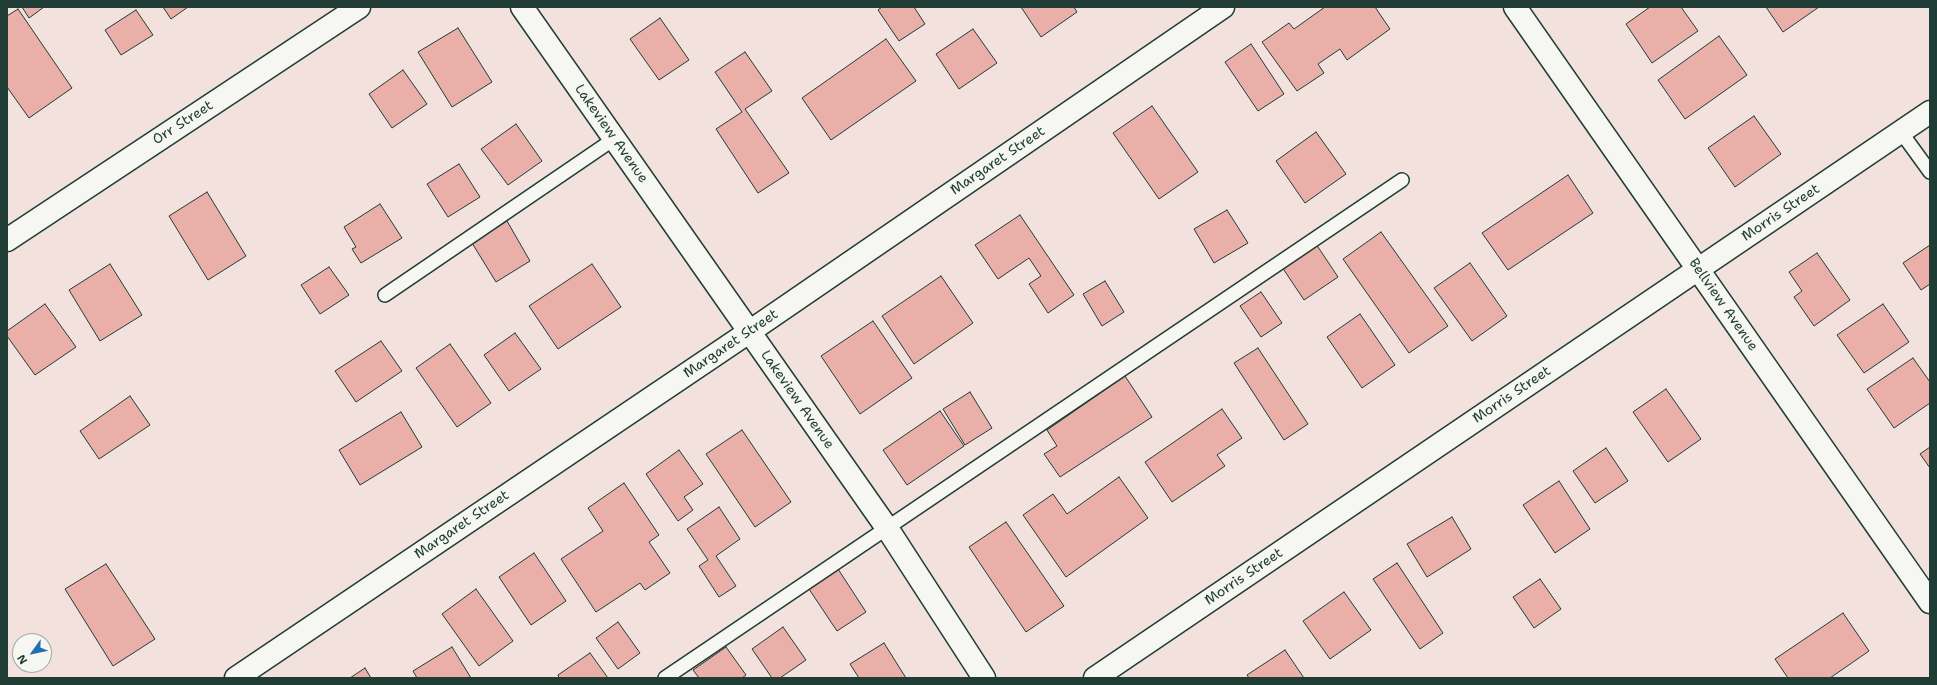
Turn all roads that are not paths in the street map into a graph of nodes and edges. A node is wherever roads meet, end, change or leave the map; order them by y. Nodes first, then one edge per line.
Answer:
1 (359, 7) edge
2 (522, 7) edge
3 (1223, 7) edge
4 (1515, 7) edge
5 (1930, 112) edge
6 (1901, 132) junction
7 (614, 138) junction
8 (1930, 172) edge
9 (1402, 180) dead end
10 (7, 240) edge
11 (1698, 269) junction
12 (385, 295) dead end
13 (749, 332) junction
14 (887, 528) junction
15 (1930, 602) edge
16 (236, 678) edge
17 (665, 678) edge
18 (984, 678) edge
19 (1095, 678) edge

1 - 10 street, Orr Street
2 - 7 street, Lakeview Avenue
3 - 13 street, Margaret Street
4 - 11 street, Bellview Avenue
5 - 6 street, Morris Street
6 - 8 lane
6 - 11 street, Morris Street
7 - 12 lane
7 - 13 street, Lakeview Avenue
9 - 14 lane
11 - 15 street, Bellview Avenue
11 - 19 street, Morris Street
13 - 14 street, Lakeview Avenue
13 - 16 street, Margaret Street
14 - 17 lane
14 - 18 street, Lakeview Avenue

